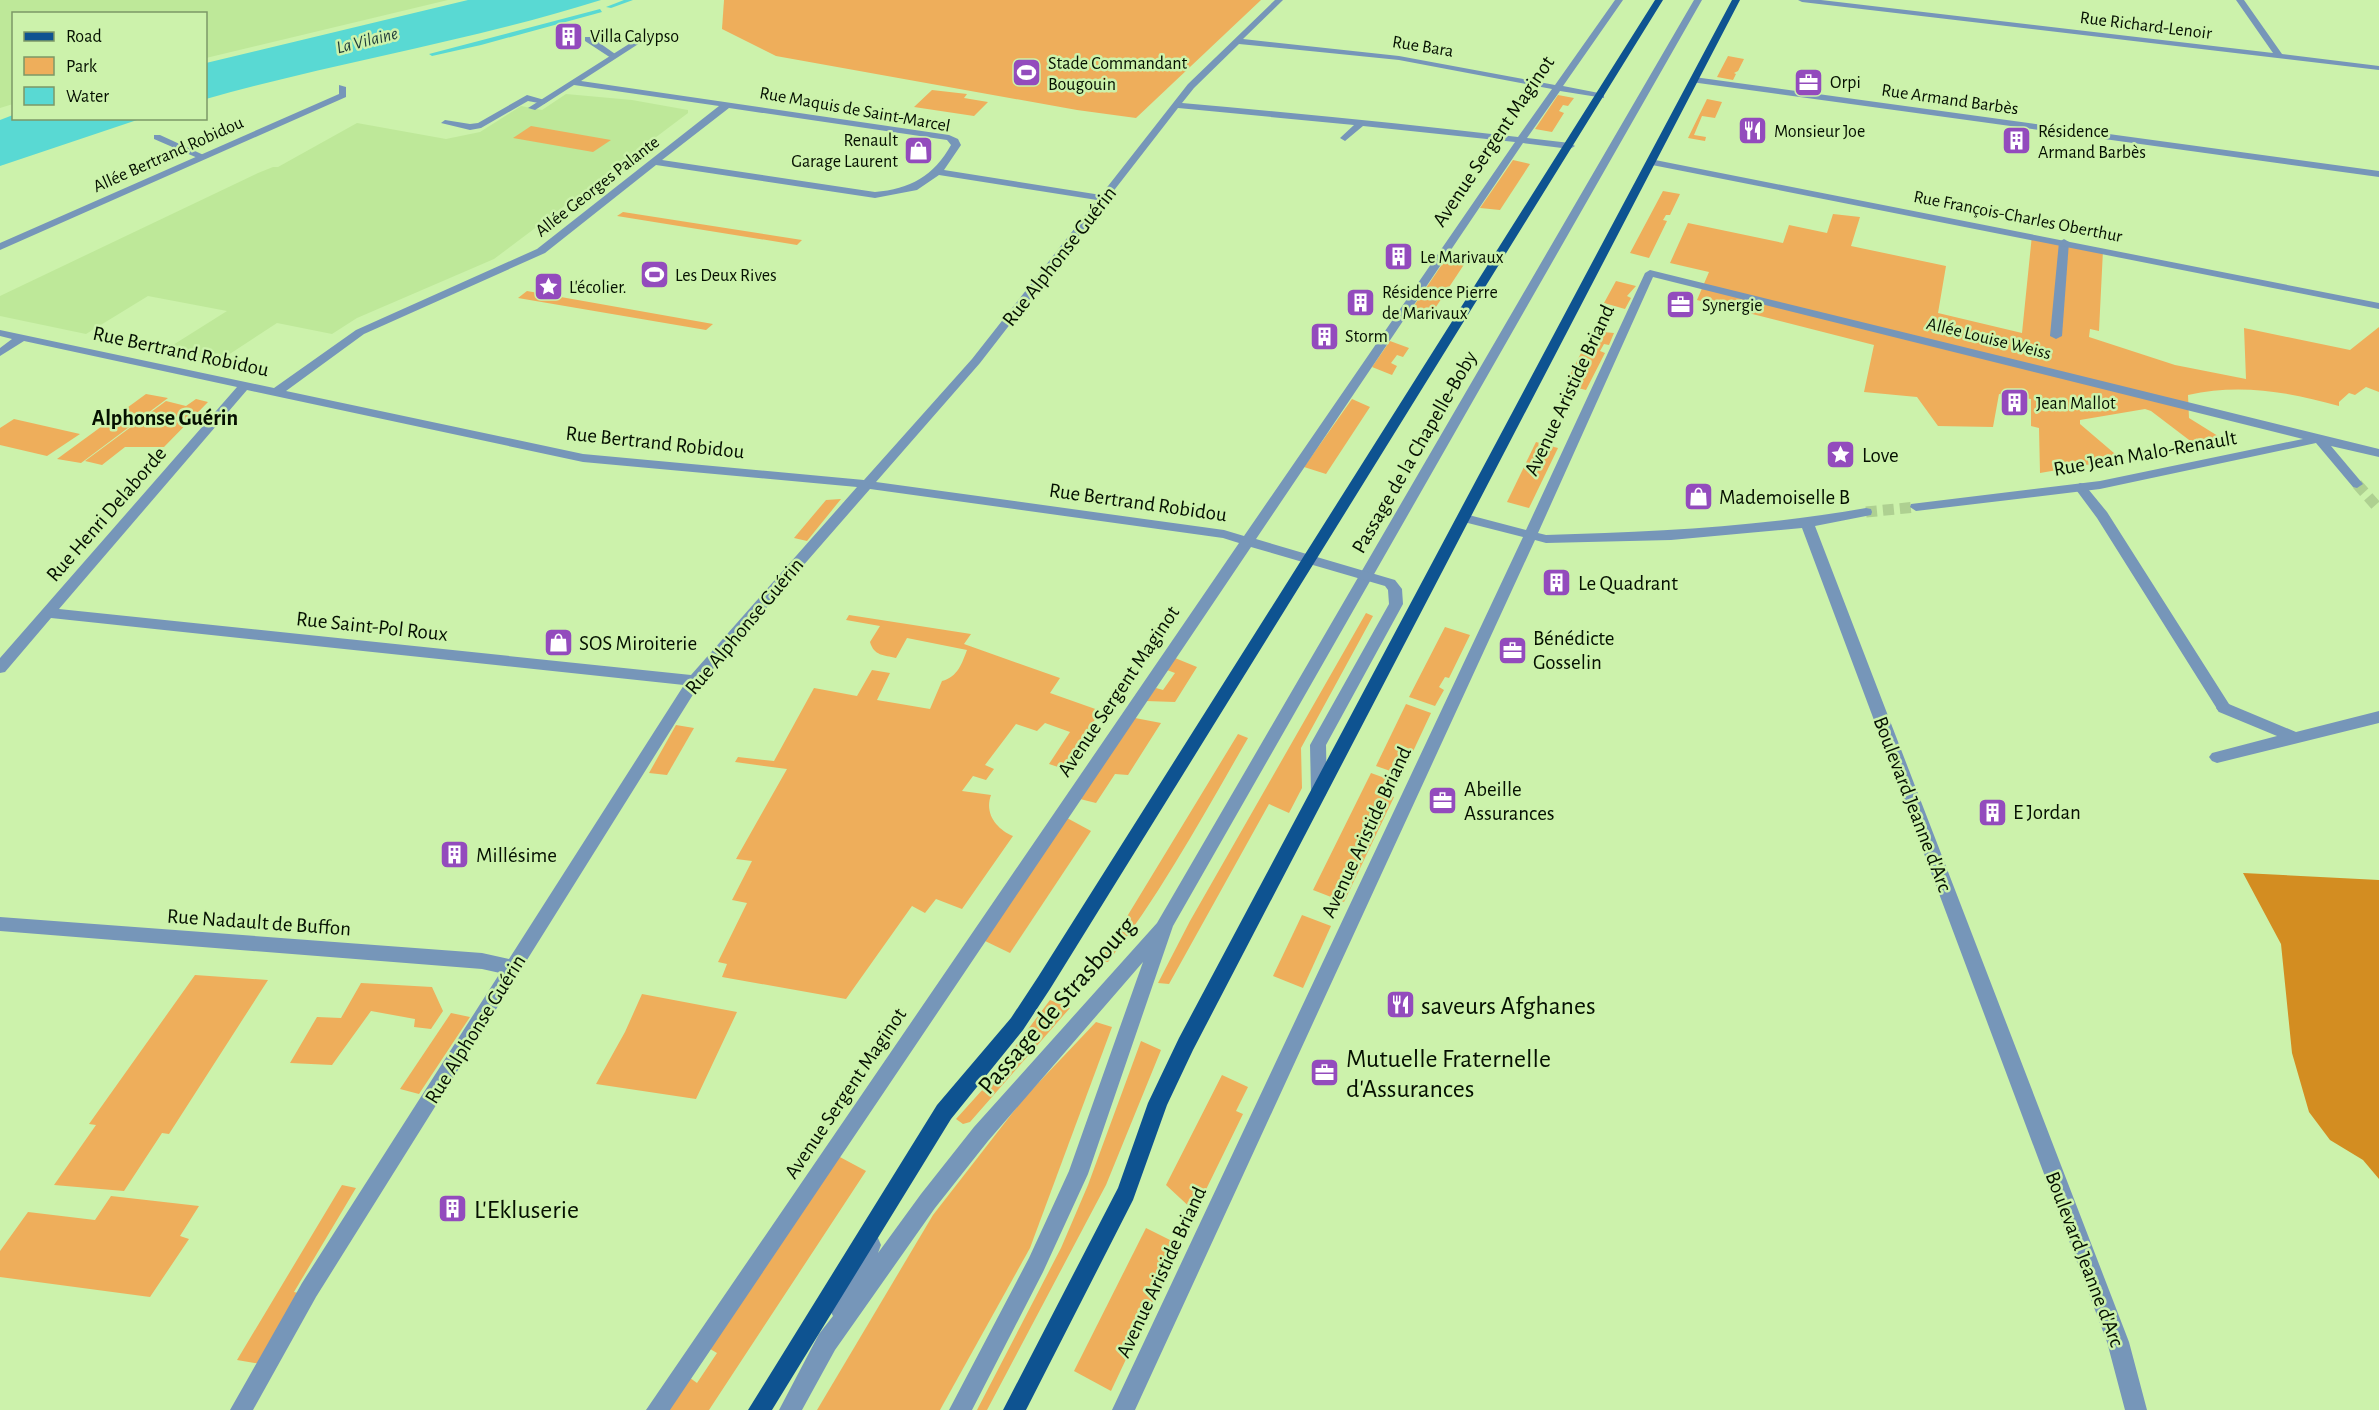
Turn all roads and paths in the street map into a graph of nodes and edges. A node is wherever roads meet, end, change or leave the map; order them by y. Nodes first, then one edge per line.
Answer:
1 (1280, 0) edge
2 (1619, 0) edge
3 (1659, 0) edge
4 (1698, 0) edge
5 (1736, 0) edge
6 (1802, 0) edge
7 (2240, 0) edge
8 (588, 39) dead end
9 (640, 39) dead end
10 (1238, 40) junction
11 (614, 56) junction
12 (2279, 56) junction
13 (2379, 68) edge
14 (1694, 80) junction
15 (573, 82) junction
16 (342, 87) dead end
17 (1558, 88) junction
18 (1601, 96) junction
19 (544, 101) junction
20 (728, 105) junction
21 (1176, 105) junction
22 (532, 108) dead end
23 (445, 123) dead end
24 (1360, 124) junction
25 (157, 137) dead end
26 (1345, 138) dead end
27 (1522, 139) junction
28 (1570, 146) junction
29 (203, 157) junction
30 (655, 162) junction
31 (1650, 162) junction
32 (939, 172) junction
33 (2379, 174) edge
34 (1104, 198) junction
35 (2064, 242) junction
36 (0, 247) edge
37 (1650, 273) joint
38 (2379, 306) edge
39 (0, 333) edge
40 (2056, 336) dead end
41 (21, 338) junction
42 (0, 353) edge
43 (243, 387) junction
44 (275, 393) junction
45 (2319, 439) junction
46 (2379, 453) edge
47 (867, 484) junction
48 (2357, 484) tunnel mouth
49 (2080, 487) junction
50 (1916, 507) tunnel mouth
51 (1866, 512) tunnel mouth
52 (1465, 518) junction
53 (1807, 523) junction
54 (1529, 536) junction
55 (1249, 541) junction
56 (1311, 559) junction
57 (1366, 575) junction
58 (46, 613) junction
59 (0, 668) edge
60 (693, 681) junction
61 (2379, 717) edge
62 (2296, 738) junction
63 (2217, 757) dead end
64 (1319, 792) junction
65 (0, 924) edge
66 (1165, 924) junction
67 (514, 968) junction
68 (897, 1187) junction
69 (827, 1342) junction
70 (241, 1410) edge
71 (657, 1410) edge
72 (759, 1410) edge
73 (778, 1410) edge
74 (790, 1410) edge
75 (960, 1410) edge
76 (1014, 1410) edge
77 (1123, 1410) edge
78 (2136, 1410) edge

1 - 10 street, Rue Alphonse Guérin
2 - 17 street, Avenue Sergent Maginot
3 - 18 main road
4 - 57 street, Passage de la Chapelle-Boby
5 - 14 main road, Avenue Aristide Briand
6 - 12 street, Rue Richard-Lenoir
7 - 12 street
8 - 11 street
9 - 11 street
10 - 17 street, Rue Bara
10 - 21 street, Rue Alphonse Guérin
11 - 15 street
12 - 13 street, Rue Richard-Lenoir
14 - 31 main road, Avenue Aristide Briand
14 - 33 street, Rue Armand Barbès
15 - 19 street
15 - 20 street
16 - 29 street, Allée Bertrand Robidou
17 - 18 street, Rue Bara
17 - 27 street, Avenue Sergent Maginot
18 - 28 main road
19 - 22 street
19 - 23 street
20 - 30 street, Allée Georges Palante
20 - 32 street, Rue Maquis de Saint-Marcel
21 - 24 street
21 - 34 street, Rue Alphonse Guérin
24 - 26 street
24 - 27 street
25 - 29 street
27 - 28 street
27 - 55 street, Avenue Sergent Maginot
28 - 56 main road
29 - 36 street, Allée Bertrand Robidou
30 - 32 street
30 - 44 street, Allée Georges Palante
31 - 35 street, Rue François-Charles Oberthur
31 - 52 main road, Avenue Aristide Briand
32 - 34 street
34 - 47 street, Rue Alphonse Guérin
35 - 38 street, Rue François-Charles Oberthur
35 - 40 street
37 - 45 street, Allée Louise Weiss
37 - 54 street, Avenue Aristide Briand
39 - 41 street, Rue Bertrand Robidou
41 - 42 street
41 - 43 street, Rue Bertrand Robidou
43 - 44 street, Rue Bertrand Robidou
43 - 58 street, Rue Henri Delaborde
44 - 47 street, Rue Bertrand Robidou
45 - 46 street, Rue Jean Malo-Renault
45 - 48 street
45 - 49 street, Rue Jean Malo-Renault
47 - 55 street, Rue Bertrand Robidou
47 - 60 street, Rue Alphonse Guérin
49 - 50 street, Rue Jean Malo-Renault
49 - 62 street
51 - 53 street
52 - 54 street
52 - 64 main road, Avenue Aristide Briand
53 - 54 street
53 - 78 street, Boulevard Jeanne d'Arc
54 - 77 street, Avenue Aristide Briand
55 - 56 street, Rue Bertrand Robidou
55 - 71 street, Avenue Sergent Maginot
56 - 57 street, Avenue Aristide Briand
56 - 68 main road
57 - 64 street, Avenue Aristide Briand
57 - 66 street, Passage de la Chapelle-Boby
58 - 59 street, Rue Henri Delaborde
58 - 60 street, Rue Saint-Pol Roux
60 - 67 street, Rue Alphonse Guérin
61 - 62 street
62 - 63 street
64 - 76 main road, Avenue Aristide Briand
65 - 67 street, Rue Nadault de Buffon
66 - 69 street, Passage de Strasbourg
66 - 75 street, Passage de Strasbourg
67 - 70 street, Rue Alphonse Guérin
68 - 69 street
68 - 72 main road
69 - 73 street
69 - 74 street, Passage de Strasbourg

